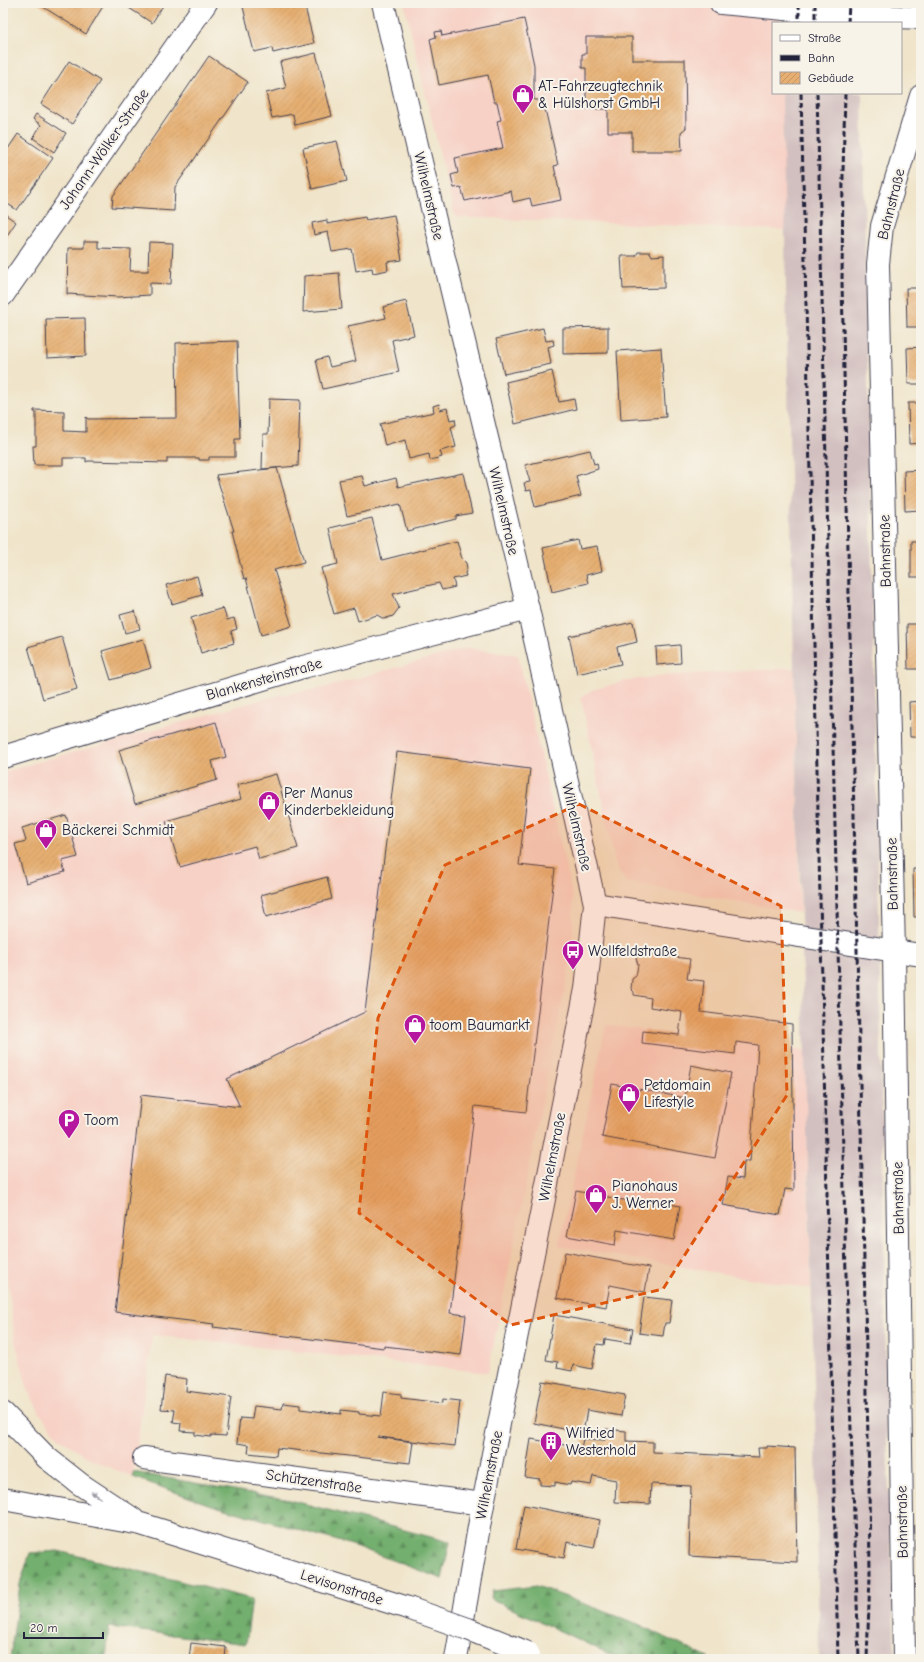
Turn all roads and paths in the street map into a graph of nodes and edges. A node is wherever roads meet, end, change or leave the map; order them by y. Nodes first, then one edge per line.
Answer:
1 (206, 3) edge
2 (383, 3) edge
3 (721, 3) edge
4 (921, 18) edge
5 (921, 96) edge
6 (3, 294) edge
7 (528, 609) junction
8 (3, 757) edge
9 (595, 904) junction
10 (894, 950) junction
11 (921, 955) edge
12 (3, 1413) edge
13 (144, 1458) dead end
14 (3, 1499) edge
15 (483, 1504) junction
16 (141, 1524) junction
17 (534, 1656) edge
18 (456, 1659) edge
19 (904, 1659) edge

1 - 6 street, Johann-Wölker-Straße
2 - 7 street, Wilhelmstraße
3 - 4 street
5 - 10 street, Bahnstraße
7 - 8 street, Blankensteinstraße
7 - 9 street, Wilhelmstraße
9 - 10 street
9 - 15 street, Wilhelmstraße
10 - 11 street
10 - 19 street, Bahnstraße
16 -> 12 street, Levisonstraße
13 - 15 street, Schützenstraße
14 - 16 street, Levisonstraße
15 - 18 street, Wilhelmstraße
16 - 17 street, Levisonstraße, bridge

